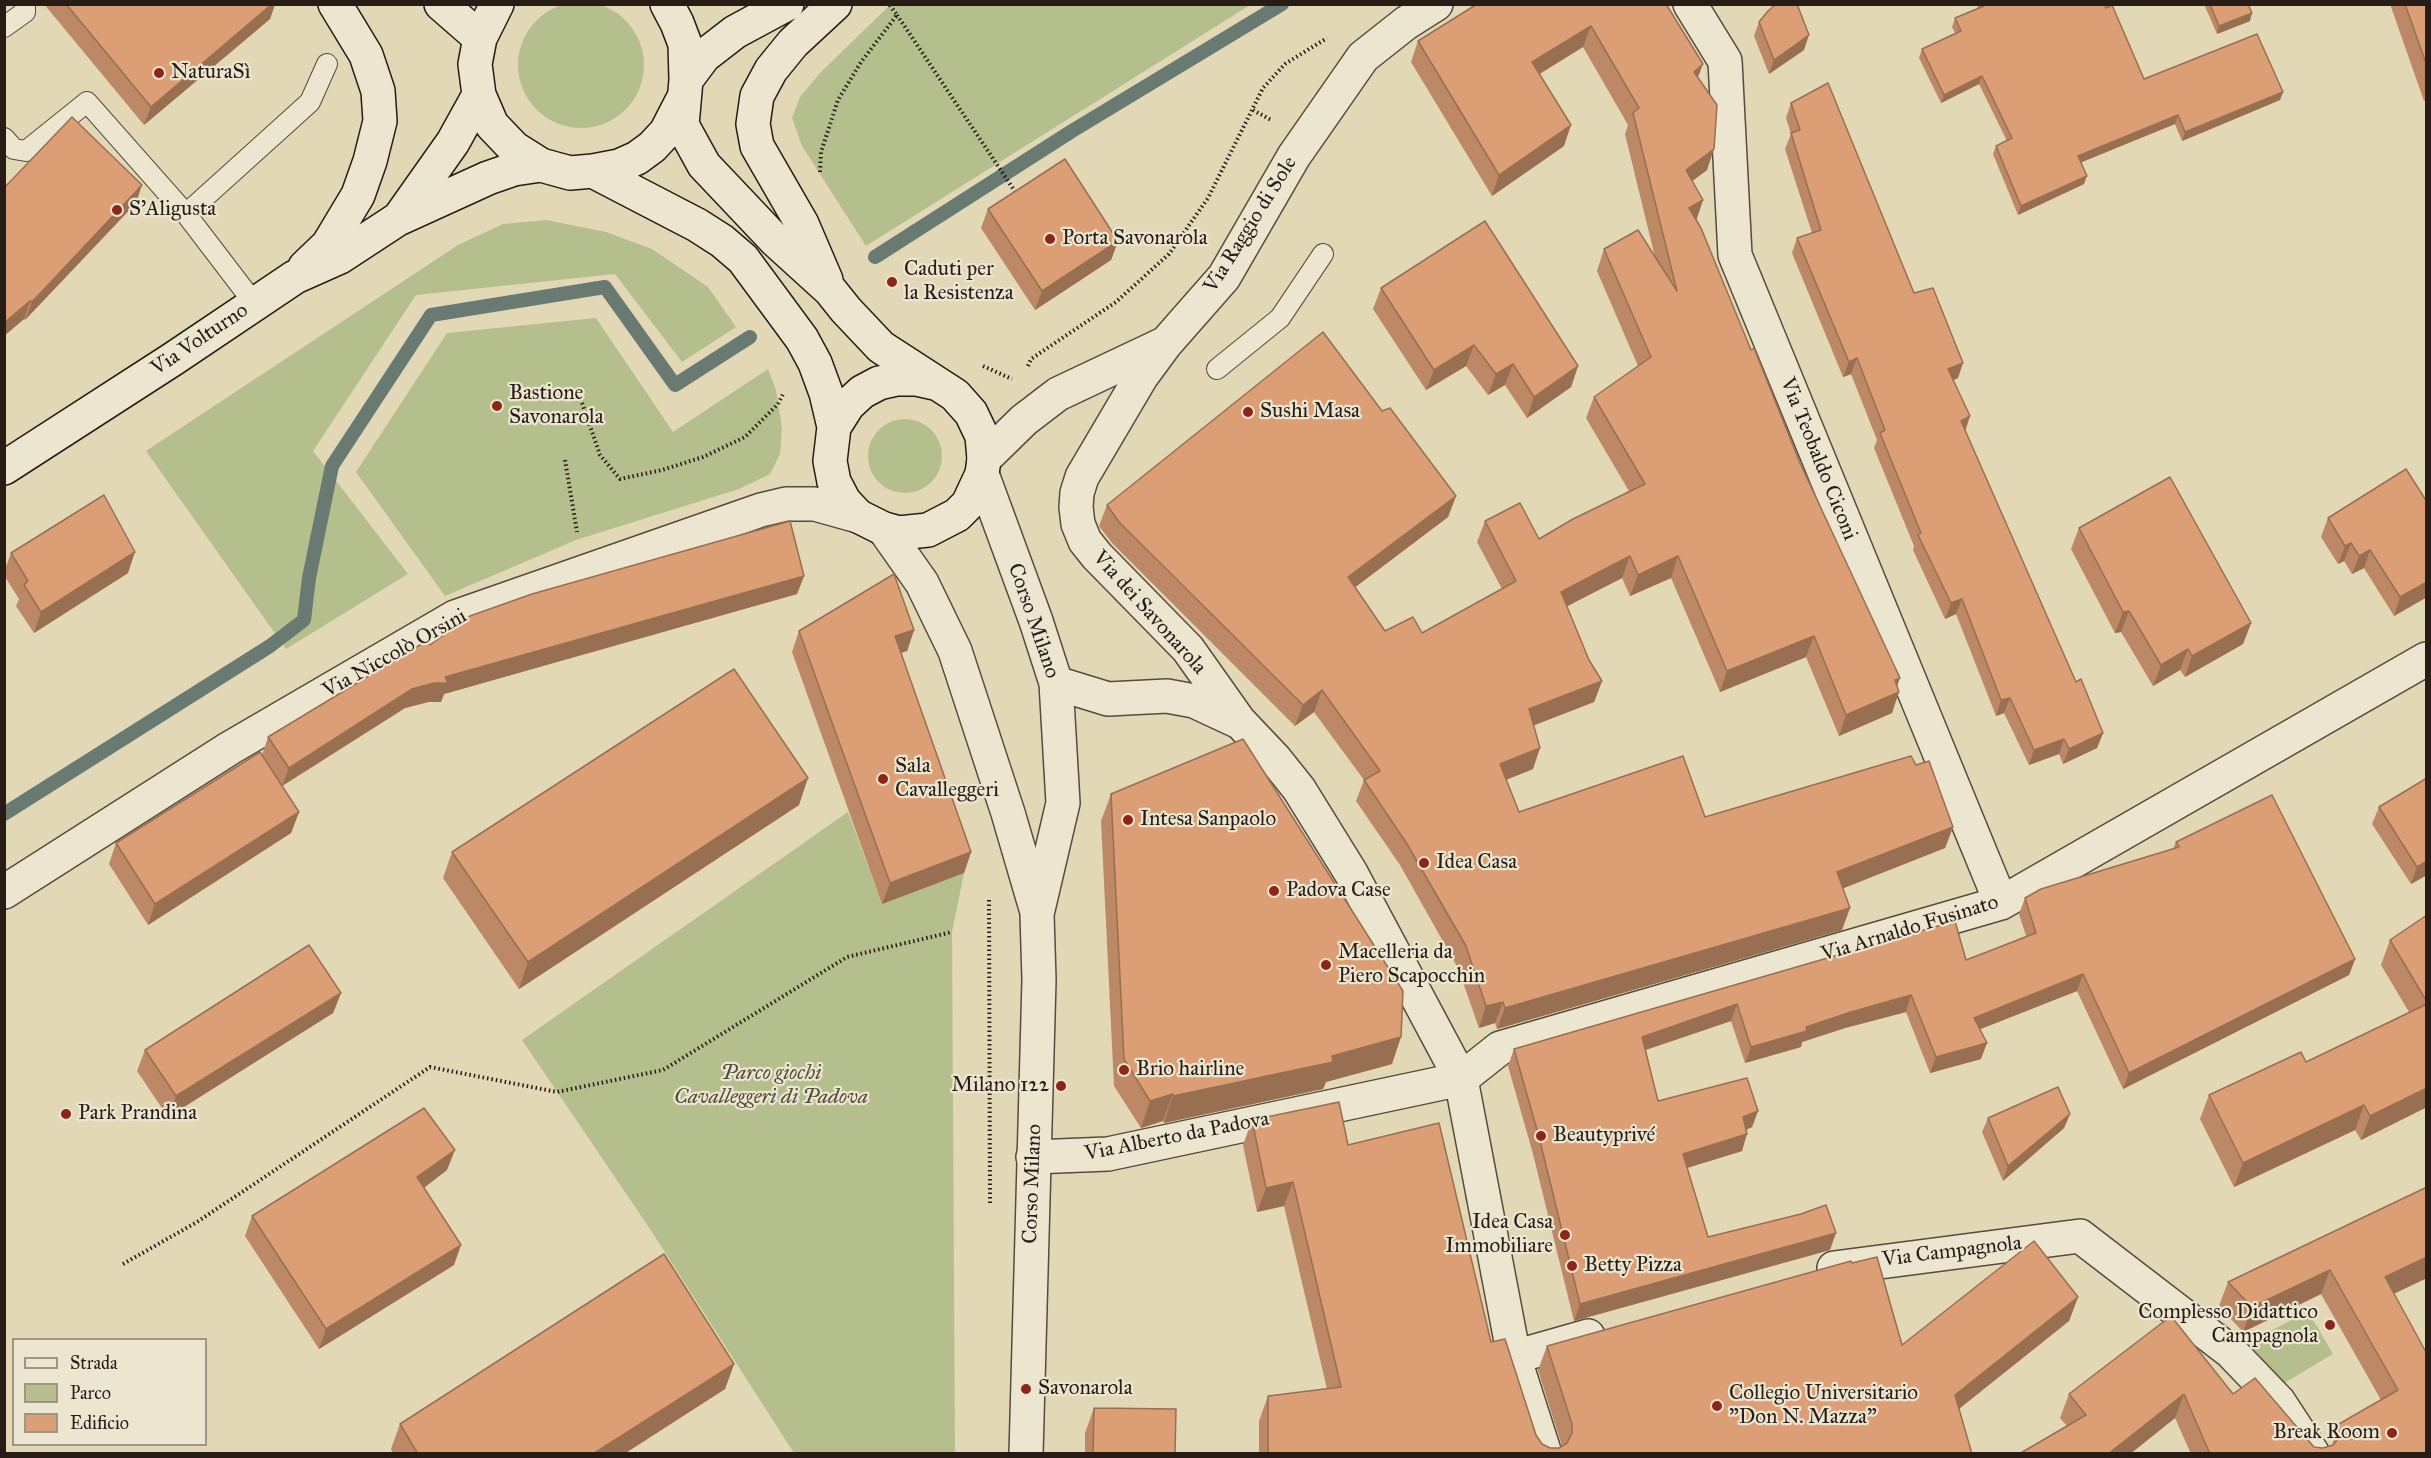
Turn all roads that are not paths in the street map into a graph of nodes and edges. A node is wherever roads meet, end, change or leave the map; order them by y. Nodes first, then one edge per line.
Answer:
1 (335, 4) edge
2 (441, 4) edge
3 (497, 4) edge
4 (667, 4) edge
5 (788, 4) edge
6 (835, 4) edge
7 (1436, 4) edge
8 (1690, 4) edge
9 (25, 8) edge
10 (4, 27) edge
11 (480, 38) junction
12 (327, 64) dead end
13 (685, 89) junction
14 (479, 95) junction
15 (4, 138) edge
16 (541, 165) junction
17 (593, 171) junction
18 (186, 214) junction
19 (398, 219) junction
20 (1323, 254) dead end
21 (295, 277) junction
22 (830, 290) junction
23 (254, 303) junction
24 (1166, 343) junction
25 (1217, 369) dead end
26 (934, 383) junction
27 (834, 426) junction
28 (983, 467) junction
29 (4, 468) edge
30 (871, 523) junction
31 (2427, 660) edge
32 (1056, 684) junction
33 (1239, 722) junction
34 (4, 892) edge
35 (2001, 903) junction
36 (1037, 914) junction
37 (1461, 1079) junction
38 (1033, 1157) junction
39 (1808, 1276) edge
40 (1616, 1329) edge
41 (1514, 1357) junction
42 (1026, 1454) edge
43 (1545, 1454) edge
44 (2313, 1454) edge

1 - 21 street
2 - 11 street
3 - 11 street
4 - 13 street
5 - 13 street
6 - 22 street
7 - 24 street, Via Raggio di Sole
8 - 35 street, Via Teobaldo Ciconi
9 - 10 lane
11 - 14 street
12 - 18 lane
13 - 17 street
13 - 22 street
14 - 16 street
14 - 19 street, Via Volturno
15 - 18 lane
16 - 17 street
16 - 19 street, Via Volturno
17 - 27 street
18 - 23 lane
19 - 21 street, Via Volturno
20 - 25 lane
21 - 23 street, Via Volturno
22 - 26 street
23 - 29 street, Via Volturno
24 - 28 street, Via Raggio di Sole
24 - 33 street, Via dei Savonarola
26 - 27 street
26 - 28 street
27 - 30 street
28 - 30 street
28 - 32 street, Corso Milano
30 - 34 street, Via Niccolò Orsini
30 - 36 street, Corso Milano
31 - 35 street, Via Arnaldo Fusinato
32 - 33 street, Via dei Savonarola
32 - 36 street, Corso Milano
33 - 37 street, Via dei Savonarola
35 - 37 street, Via Arnaldo Fusinato
36 - 38 street, Corso Milano
37 - 38 street, Via Alberto da Padova
37 - 41 street, Via dei Savonarola
38 - 42 street, Corso Milano
39 - 44 street, Via Campagnola
40 - 41 street
41 - 43 street, Via dei Savonarola

